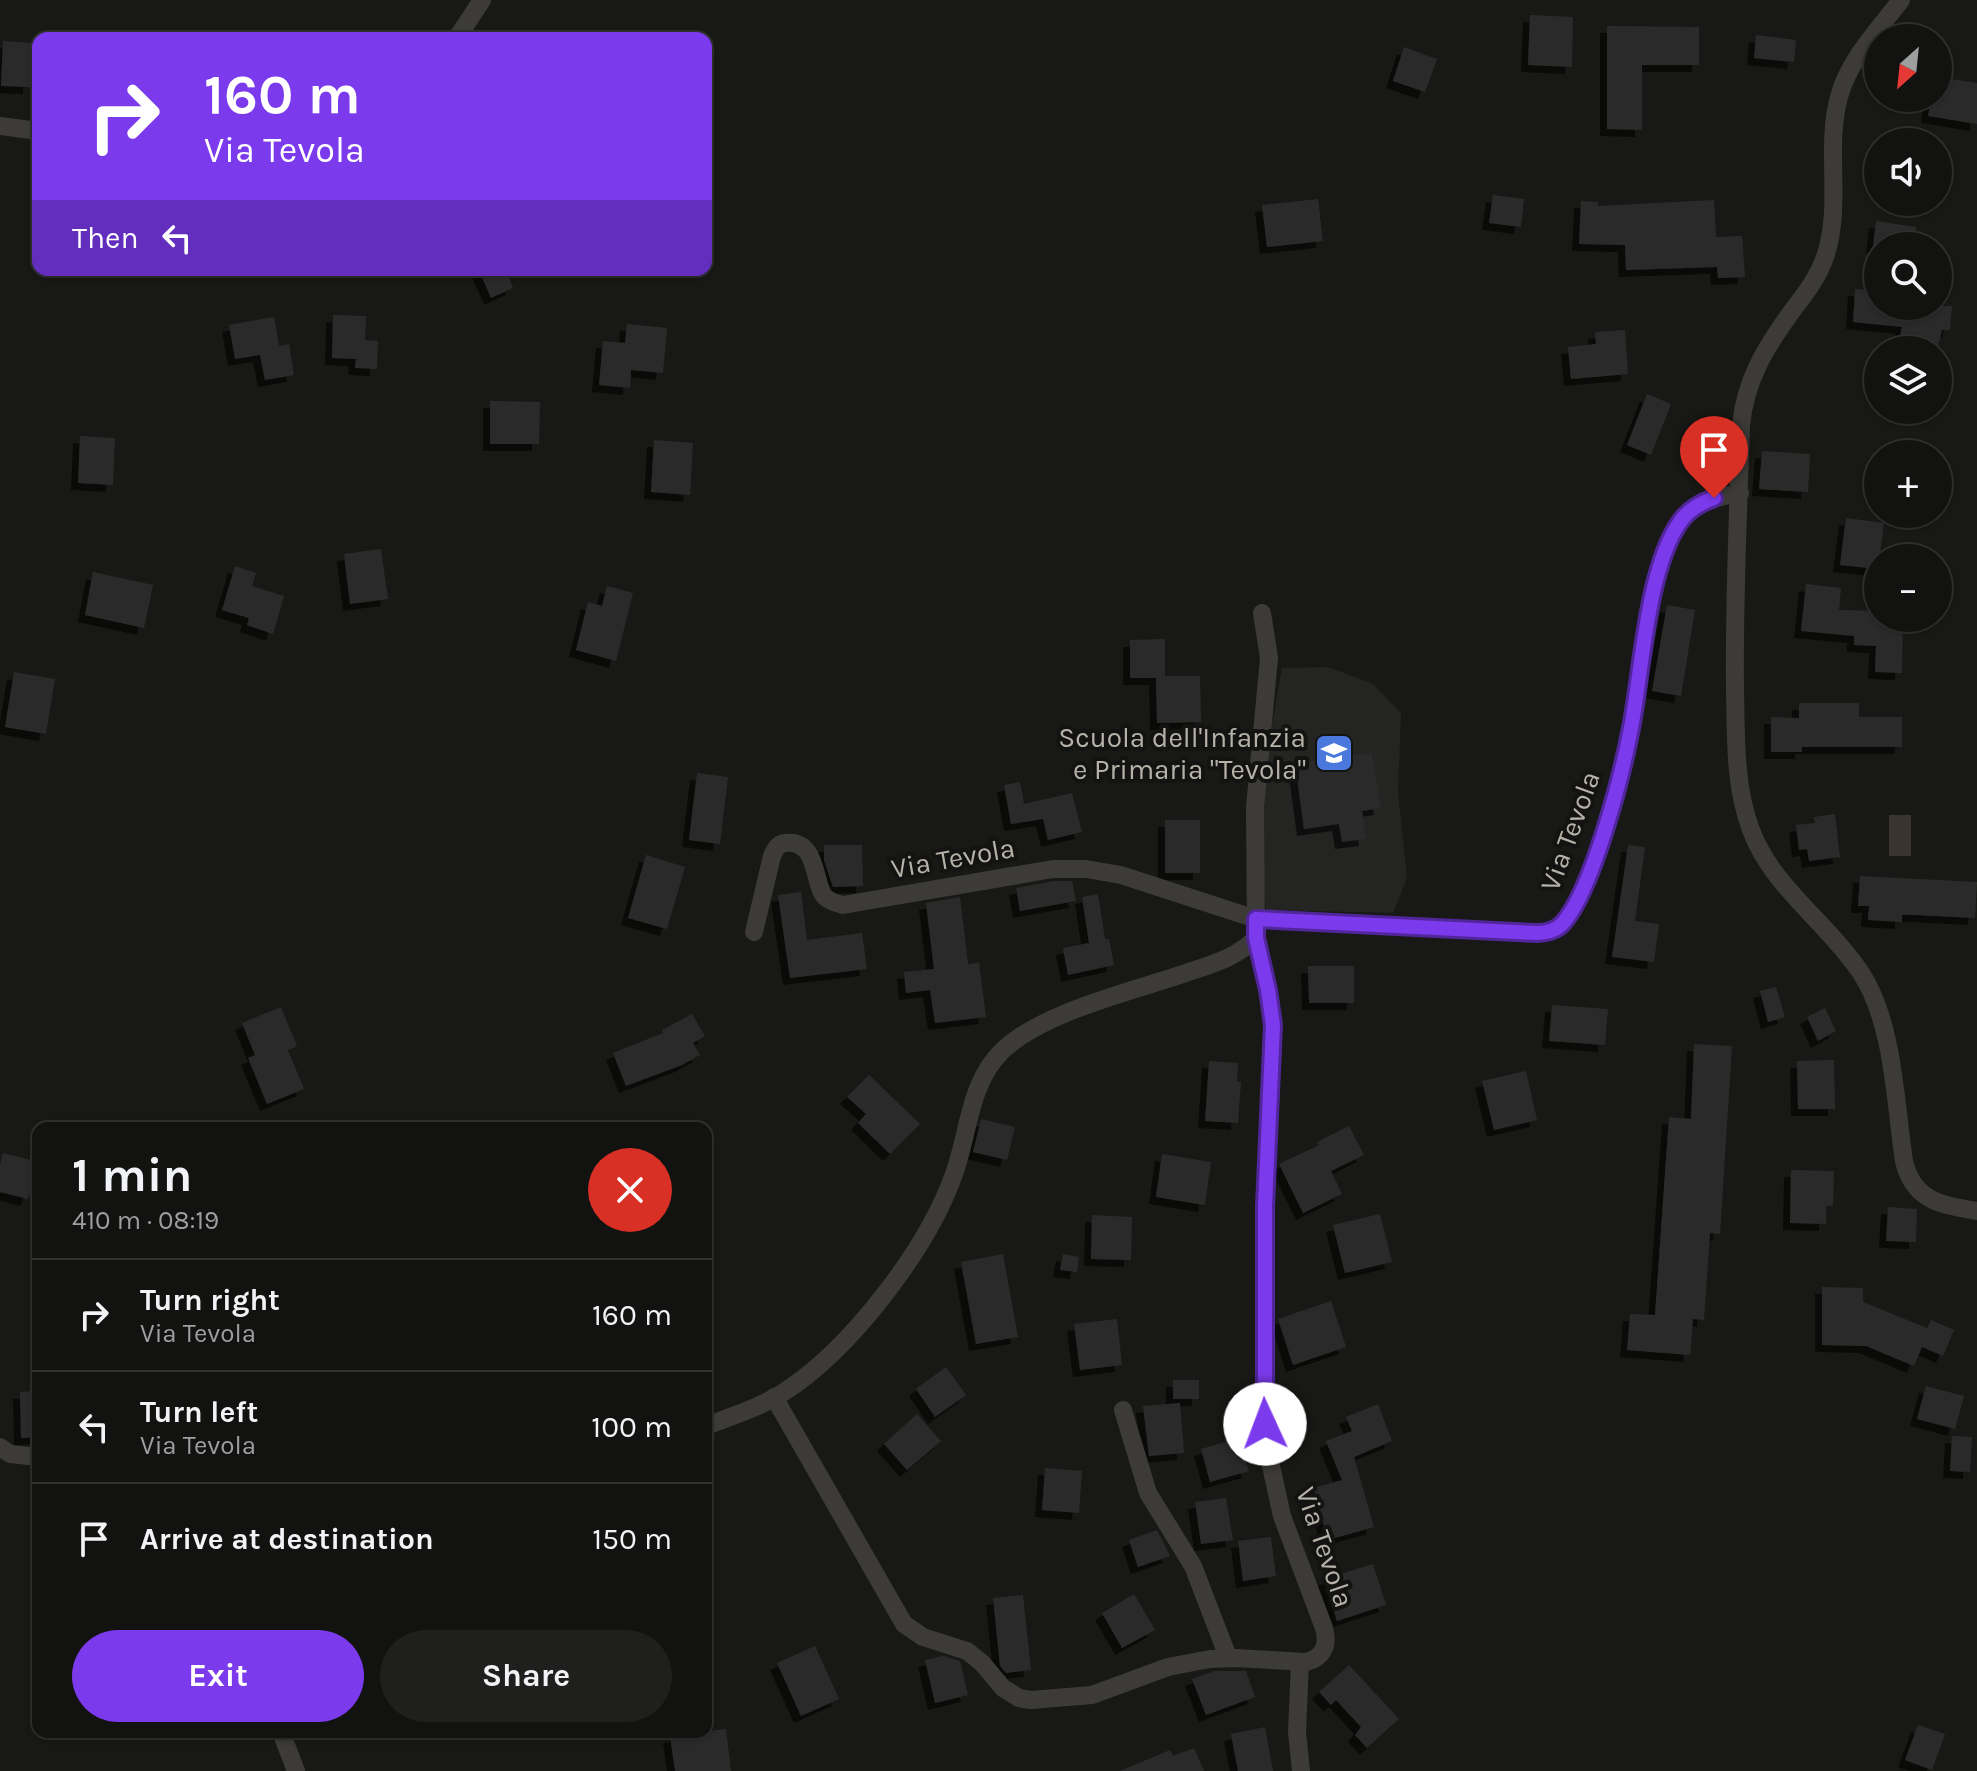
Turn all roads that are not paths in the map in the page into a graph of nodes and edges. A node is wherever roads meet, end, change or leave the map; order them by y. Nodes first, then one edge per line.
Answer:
1 (482, 0) edge
2 (1901, 0) edge
3 (461, 32) edge
4 (0, 126) edge
5 (32, 130) edge
6 (1740, 493) junction
7 (1262, 613) dead end
8 (1256, 919) junction
9 (754, 932) dead end
10 (1256, 938) junction
11 (1977, 1211) edge
12 (774, 1397) junction
13 (1123, 1410) dead end
14 (712, 1423) edge
15 (0, 1447) edge
16 (32, 1456) edge
17 (1228, 1657) junction
18 (1300, 1662) junction
19 (283, 1738) edge
20 (296, 1771) edge
21 (1301, 1771) edge

1 - 3 street
2 - 6 street
4 - 5 street
6 - 8 street, Via Tevola
6 - 11 street
7 - 8 street, Via Tevola
8 - 9 street, Via Tevola
8 - 10 street, Via Tevola
10 - 12 street
10 - 18 street, Via Tevola
12 - 14 street
12 - 17 street
13 - 17 street
15 - 16 street
17 - 18 street
18 - 21 street
19 - 20 street

